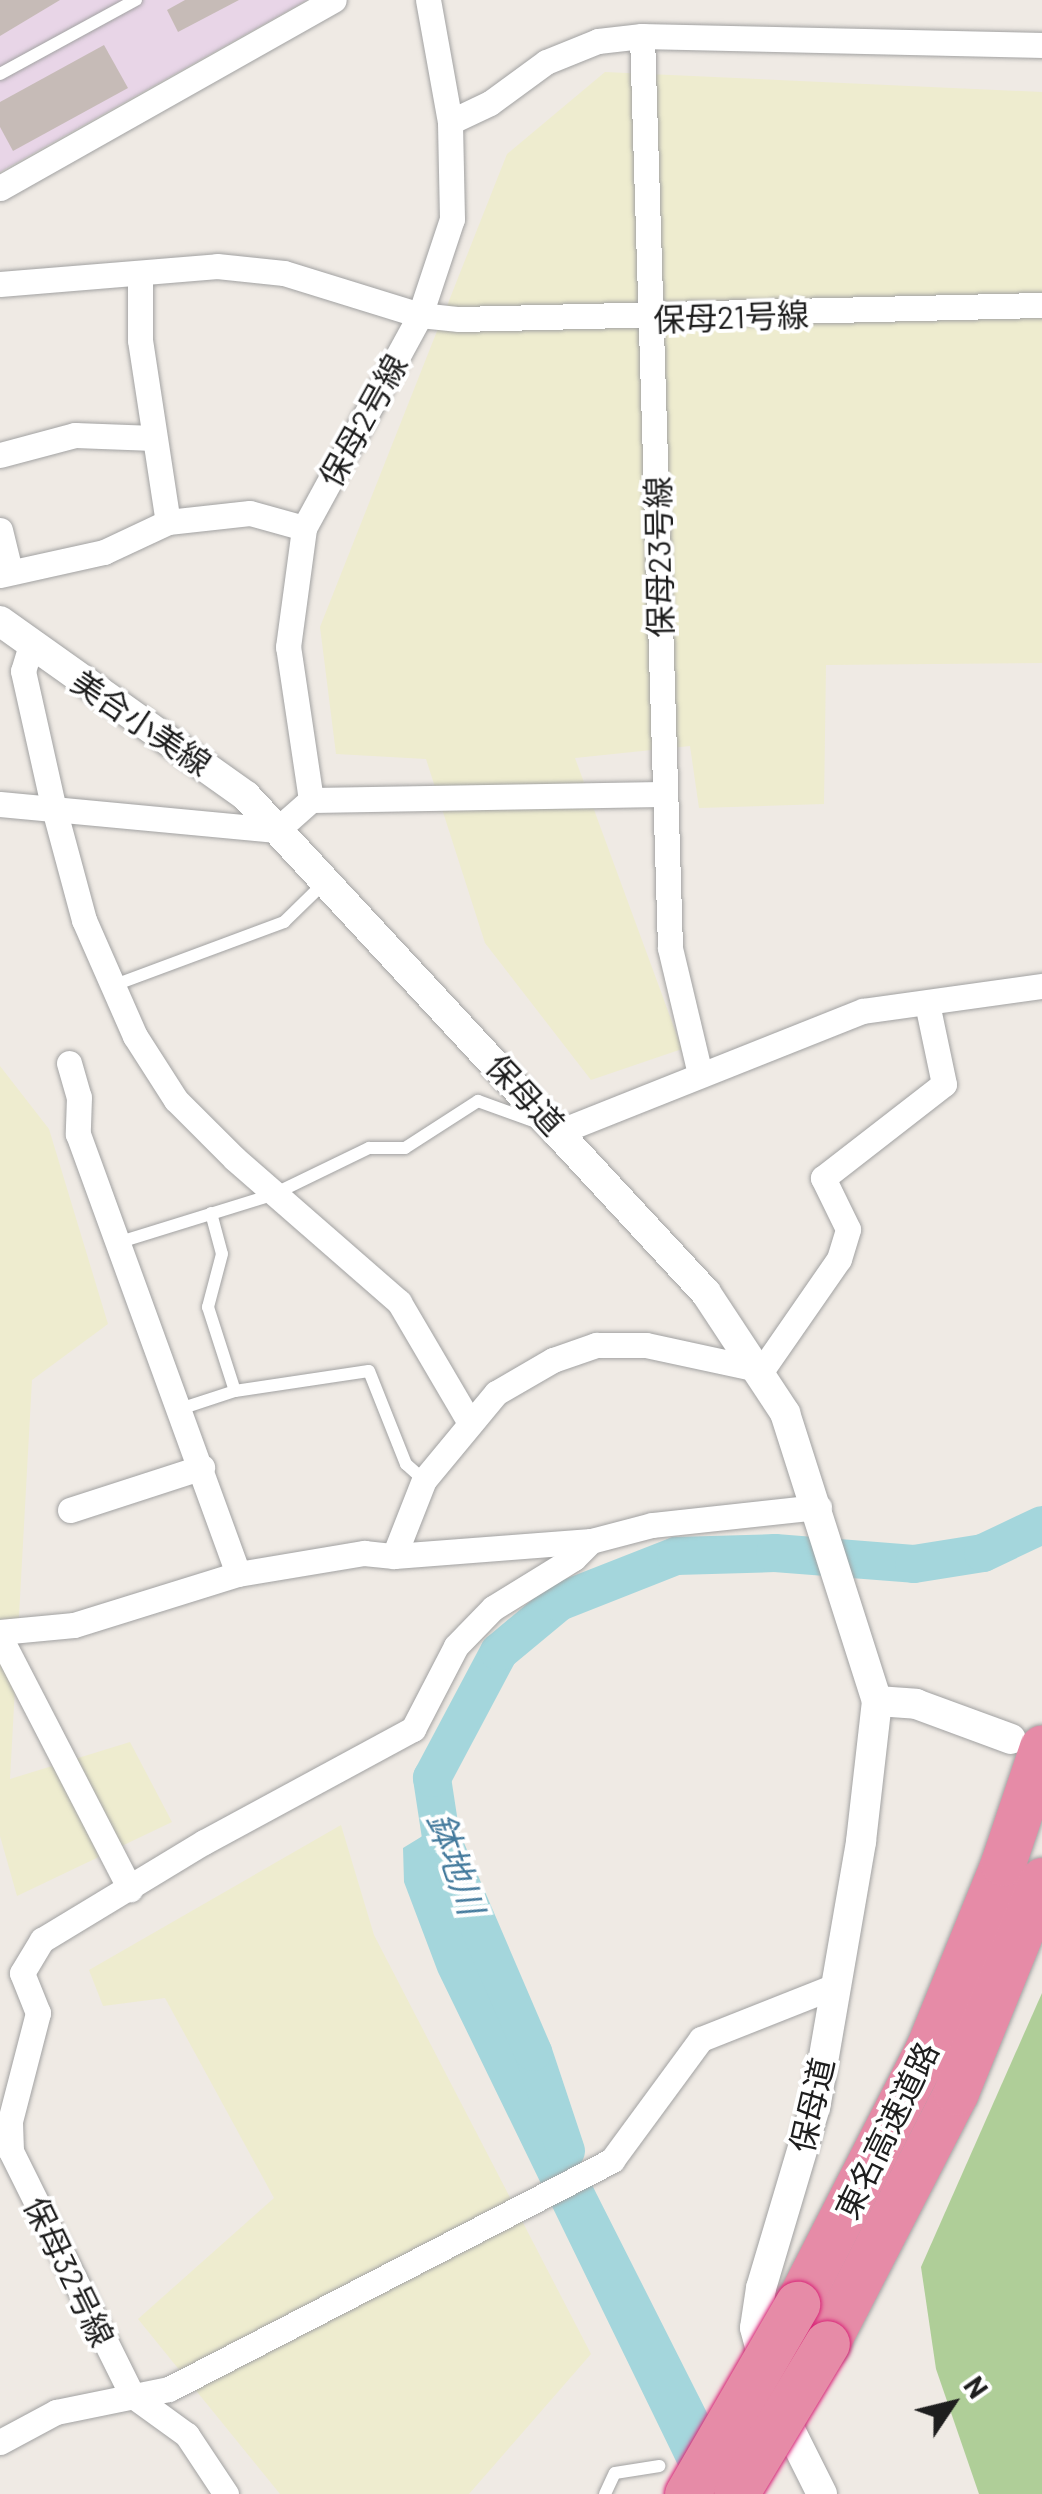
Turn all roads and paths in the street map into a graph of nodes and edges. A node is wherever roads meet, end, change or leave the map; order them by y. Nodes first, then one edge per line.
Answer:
1 (136, 0) edge
2 (334, 0) edge
3 (428, 0) edge
4 (642, 36) junction
5 (1042, 46) edge
6 (0, 74) edge
7 (450, 122) junction
8 (0, 188) edge
9 (140, 276) junction
10 (0, 284) edge
11 (1042, 304) edge
12 (420, 315) junction
13 (653, 319) junction
14 (154, 438) junction
15 (0, 455) edge
16 (168, 522) junction
17 (304, 528) junction
18 (0, 530) edge
19 (5, 573) edge
20 (0, 622) edge
21 (31, 646) junction
22 (663, 794) junction
23 (311, 800) junction
24 (0, 804) edge
25 (53, 805) junction
26 (277, 830) junction
27 (324, 883) junction
28 (1042, 986) edge
29 (110, 987) junction
30 (927, 1003) junction
31 (68, 1063) dead end
32 (700, 1074) junction
33 (561, 1132) junction
34 (272, 1195) junction
35 (211, 1213) junction
36 (114, 1244) junction
37 (762, 1370) junction
38 (234, 1391) junction
39 (182, 1408) junction
40 (470, 1423) junction
41 (202, 1467) junction
42 (424, 1480) junction
43 (70, 1510) dead end
44 (822, 1518) junction
45 (591, 1540) junction
46 (394, 1556) junction
47 (238, 1574) junction
48 (0, 1635) edge
49 (877, 1702) junction
50 (1026, 1743) edge
51 (1042, 1880) edge
52 (130, 1889) junction
53 (835, 1986) junction
54 (132, 2395) junction
55 (0, 2442) edge
56 (673, 2480) edge
57 (226, 2494) edge
58 (605, 2494) edge
59 (736, 2494) edge
60 (822, 2494) edge

1 - 6 lane
2 - 8 street
3 - 7 street, 保母2号線
4 - 5 street
4 - 7 street
4 - 13 street, 保母23号線
7 - 12 street, 保母2号線
9 - 10 street, 保母21号線
9 - 12 street, 保母21号線
9 - 14 street
11 - 13 street, 保母21号線
12 - 13 street, 保母21号線
12 - 17 street, 保母2号線
13 - 22 street, 保母23号線
14 - 15 street
14 - 16 street
16 - 17 street
16 - 19 street
17 - 23 street, 保母2号線
18 - 19 street
20 - 21 street, 美合小美線
21 - 25 street
21 - 26 street, 美合小美線
22 - 23 street
22 - 32 street, 保母23号線
23 - 26 street
24 - 25 street
25 - 26 street
25 - 29 street
26 - 27 street, 保母道
27 - 29 lane
27 - 33 street, 保母道
28 - 30 street
29 - 34 street
30 - 32 street
30 - 37 street
31 - 36 street
32 - 33 street
33 - 34 lane
33 - 37 street, 保母道
34 - 35 lane
34 - 40 street
35 - 36 lane
35 - 38 lane
36 - 39 street
37 - 40 street
37 - 44 street, 保母道
38 - 39 lane
38 - 42 lane
39 - 41 street
40 - 42 street
41 - 43 street
41 - 47 street
42 - 46 street
44 - 45 street
44 - 49 street, 保母道
45 - 46 street
45 - 52 street
46 - 47 street
47 - 48 street
48 - 52 street
49 - 50 street
49 - 53 street, 保母道
50 - 56 highway, 東名高速道路, bridge
51 - 59 highway, 東名高速道路, bridge
52 - 54 street, 保母32号線
53 - 54 street
53 - 60 street, 保母道
54 - 55 street
54 - 57 street
56 - 58 lane

